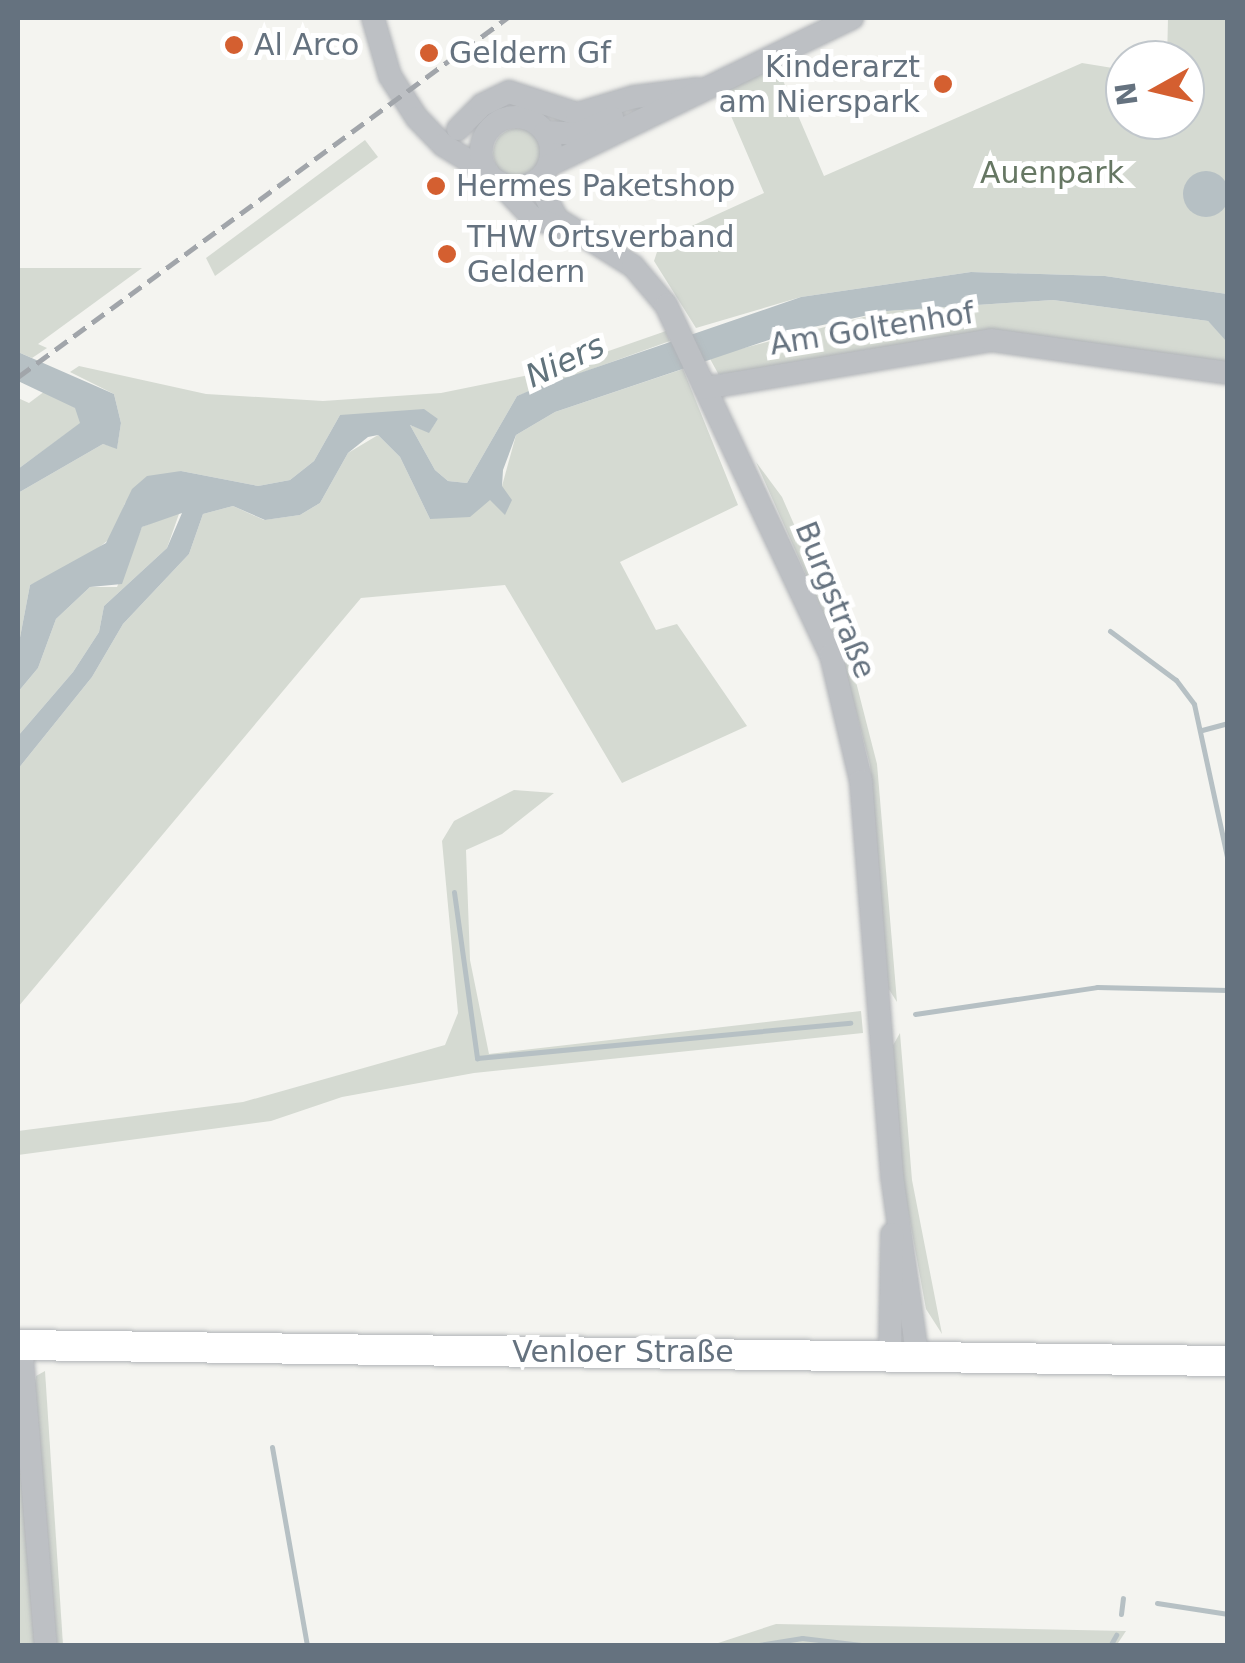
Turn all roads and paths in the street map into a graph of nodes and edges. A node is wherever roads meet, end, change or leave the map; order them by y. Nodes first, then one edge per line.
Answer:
1 (373, 18) edge
2 (852, 18) edge
3 (700, 89) junction
4 (671, 92) junction
5 (458, 129) junction
6 (489, 129) junction
7 (432, 132) junction
8 (545, 132) junction
9 (543, 172) junction
10 (493, 177) junction
11 (576, 232) junction
12 (1228, 373) edge
13 (702, 382) junction
14 (19, 1345) edge
15 (904, 1354) junction
16 (1228, 1360) edge
17 (46, 1646) edge

1 - 7 street, Burgstraße
2 - 3 street
3 - 4 street
3 - 9 street
4 - 5 street
4 - 8 street
5 - 6 street
5 - 7 street
6 - 8 street
6 - 10 street
7 - 10 street, Burgstraße
8 - 9 street, Burgstraße
9 - 10 street
9 - 11 street, Burgstraße
10 - 11 street, Burgstraße
11 - 13 street, Burgstraße
12 - 13 street, Am Goltenhof
13 - 15 street, Burgstraße
14 - 15 main road, Venloer Straße
14 - 17 street
15 - 16 main road, Venloer Straße

